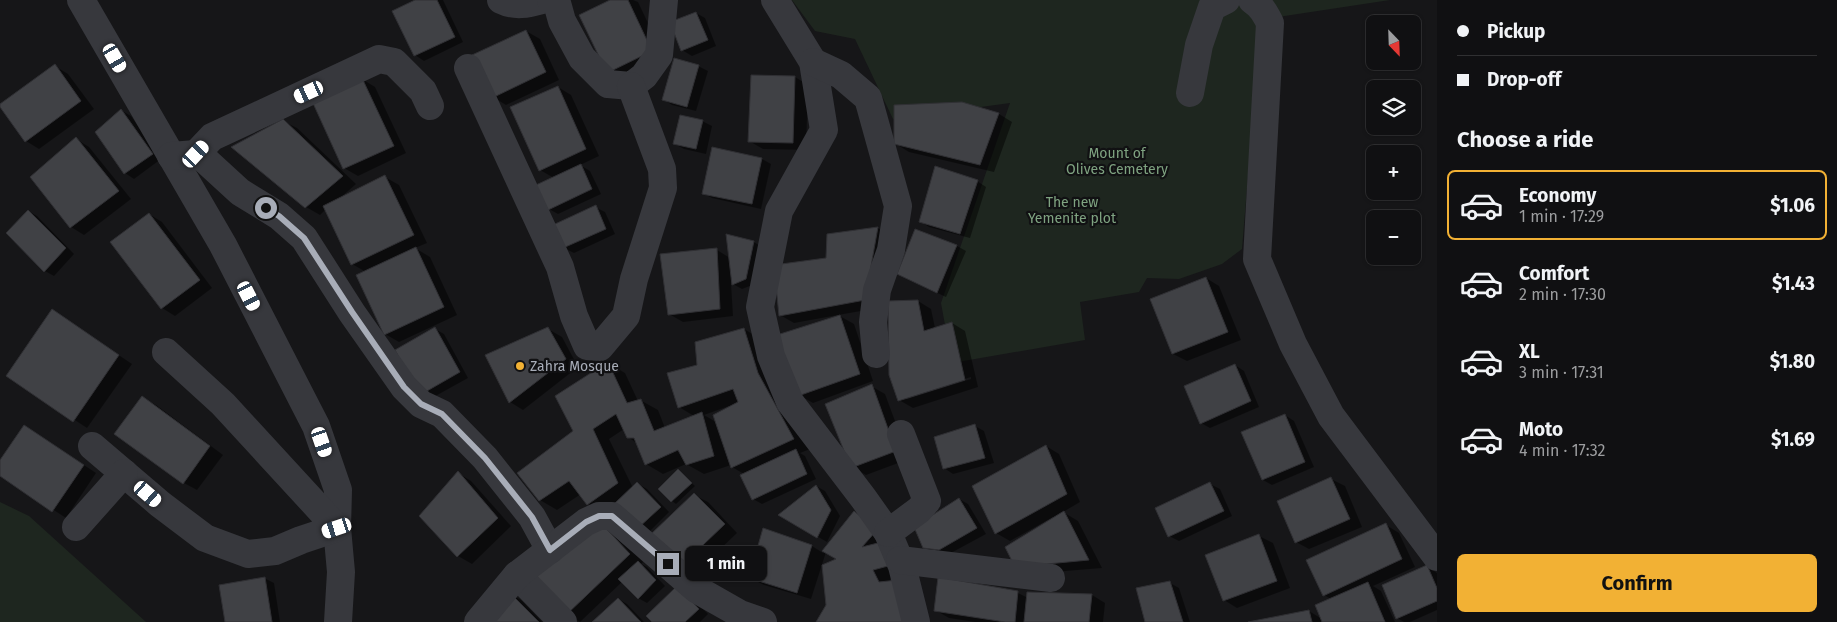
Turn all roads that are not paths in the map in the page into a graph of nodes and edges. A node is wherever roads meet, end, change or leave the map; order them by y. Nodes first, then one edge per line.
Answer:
1 (81, 0) edge
2 (501, 0) edge
3 (542, 0) edge
4 (551, 0) edge
5 (664, 0) edge
6 (775, 0) edge
7 (1226, 0) edge
8 (1252, 0) edge
9 (813, 62) junction
10 (468, 68) dead end
11 (631, 86) junction
12 (1190, 93) dead end
13 (430, 106) dead end
14 (183, 155) junction
15 (166, 352) dead end
16 (876, 354) dead end
17 (901, 434) dead end
18 (92, 446) dead end
19 (124, 473) junction
20 (76, 527) dead end
21 (337, 528) junction
22 (888, 532) junction
23 (550, 550) junction
24 (1437, 557) edge
25 (900, 560) junction
26 (516, 575) junction
27 (1051, 578) dead end
28 (338, 622) edge
29 (478, 622) edge
30 (563, 622) edge
31 (763, 622) edge
32 (916, 622) edge

1 - 14 street
2 - 3 street
4 - 11 street
5 - 11 street
6 - 9 street
7 - 12 street
8 - 24 street
9 - 16 street
9 - 22 street
10 - 11 street
13 - 14 street
14 - 21 street
14 - 23 street
15 - 21 street
17 - 22 street
18 - 19 street
19 - 20 street
19 - 21 street
21 - 28 street
22 - 25 street
23 - 26 street
23 - 31 street
25 - 27 street
25 - 32 street
26 - 29 street
26 - 30 street

